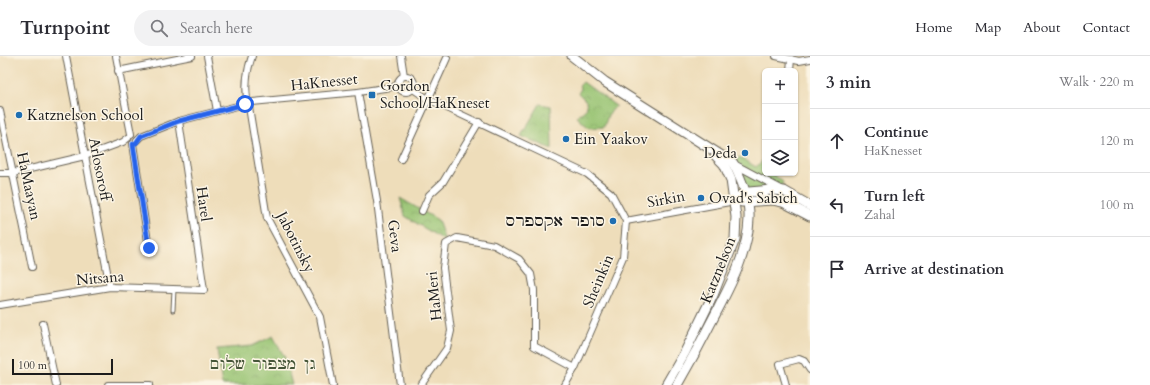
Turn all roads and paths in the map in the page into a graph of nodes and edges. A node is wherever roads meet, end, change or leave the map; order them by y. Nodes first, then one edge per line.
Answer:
1 (66, 56) edge
2 (116, 56) edge
3 (192, 56) edge
4 (207, 56) edge
5 (252, 56) edge
6 (401, 56) edge
7 (572, 56) edge
8 (776, 56) edge
9 (447, 58) dead end
10 (791, 59) junction
11 (810, 59) edge
12 (790, 68) edge
13 (118, 71) junction
14 (404, 76) junction
15 (398, 86) junction
16 (413, 89) junction
17 (358, 92) junction
18 (428, 99) junction
19 (248, 103) junction
20 (0, 111) edge
21 (217, 111) junction
22 (179, 121) junction
23 (479, 122) junction
24 (132, 139) junction
25 (710, 149) junction
26 (85, 156) junction
27 (401, 159) dead end
28 (733, 164) junction
29 (0, 173) edge
30 (13, 173) junction
31 (784, 191) junction
32 (745, 193) junction
33 (735, 201) junction
34 (747, 202) junction
35 (810, 206) edge
36 (422, 211) dead end
37 (810, 216) edge
38 (626, 221) junction
39 (149, 248) dead end
40 (32, 267) dead end
41 (110, 287) junction
42 (174, 289) junction
43 (204, 290) joint
44 (0, 304) edge
45 (173, 310) dead end
46 (43, 324) dead end
47 (575, 368) junction
48 (810, 370) edge
49 (56, 385) edge
50 (108, 385) edge
51 (150, 385) edge
52 (333, 385) edge
53 (400, 385) edge
54 (421, 385) edge
55 (565, 385) edge
56 (666, 385) edge
57 (677, 385) edge
58 (786, 385) edge

1 - 26 street, Arlosoroff
2 - 13 street
3 - 13 street
4 - 21 street
5 - 19 street, Jabotinsky
6 - 14 street
7 - 25 street, Katznelson
8 - 10 street
9 - 18 street
10 - 11 street
10 - 12 street
13 - 24 street
14 - 15 street
14 - 16 street
15 - 16 street
15 - 17 street, HaKnesset
16 - 18 street
17 - 19 street, HaKnesset
17 - 53 street, Geva
18 - 23 street
18 - 27 street
19 - 21 street, HaKnesset
19 - 52 street, Jabotinsky
20 - 30 street, HaMaayan
21 - 22 street, HaKnesset
22 - 24 street, HaKnesset
22 - 43 street, Harel
23 - 36 street
23 - 38 street
24 - 26 street, HaKnesset
24 - 39 street
25 - 28 street, Katznelson
25 - 33 street, Katznelson
26 - 30 street, HaKnesset
26 - 41 street, Arlosoroff
28 - 31 street
28 - 32 street, Katznelson
29 - 30 street, HaKnesset
30 - 40 street, HaMaayan
31 - 32 street
31 - 35 street
32 - 33 street, Sirkin
32 - 34 street, Katznelson
33 - 34 street, Sirkin
33 - 38 street, Sirkin
33 - 56 street, Katznelson
34 - 37 street, Sirkin
34 - 57 street, Katznelson
38 - 47 street, Sheinkin
41 - 42 street, Nitsana
41 - 44 street, Nitsana
42 - 43 street, Nitsana
42 - 45 lane
46 - 49 street
47 - 54 street, HaMeri
47 - 55 street, Sheinkin
48 - 58 street
50 - 51 street

